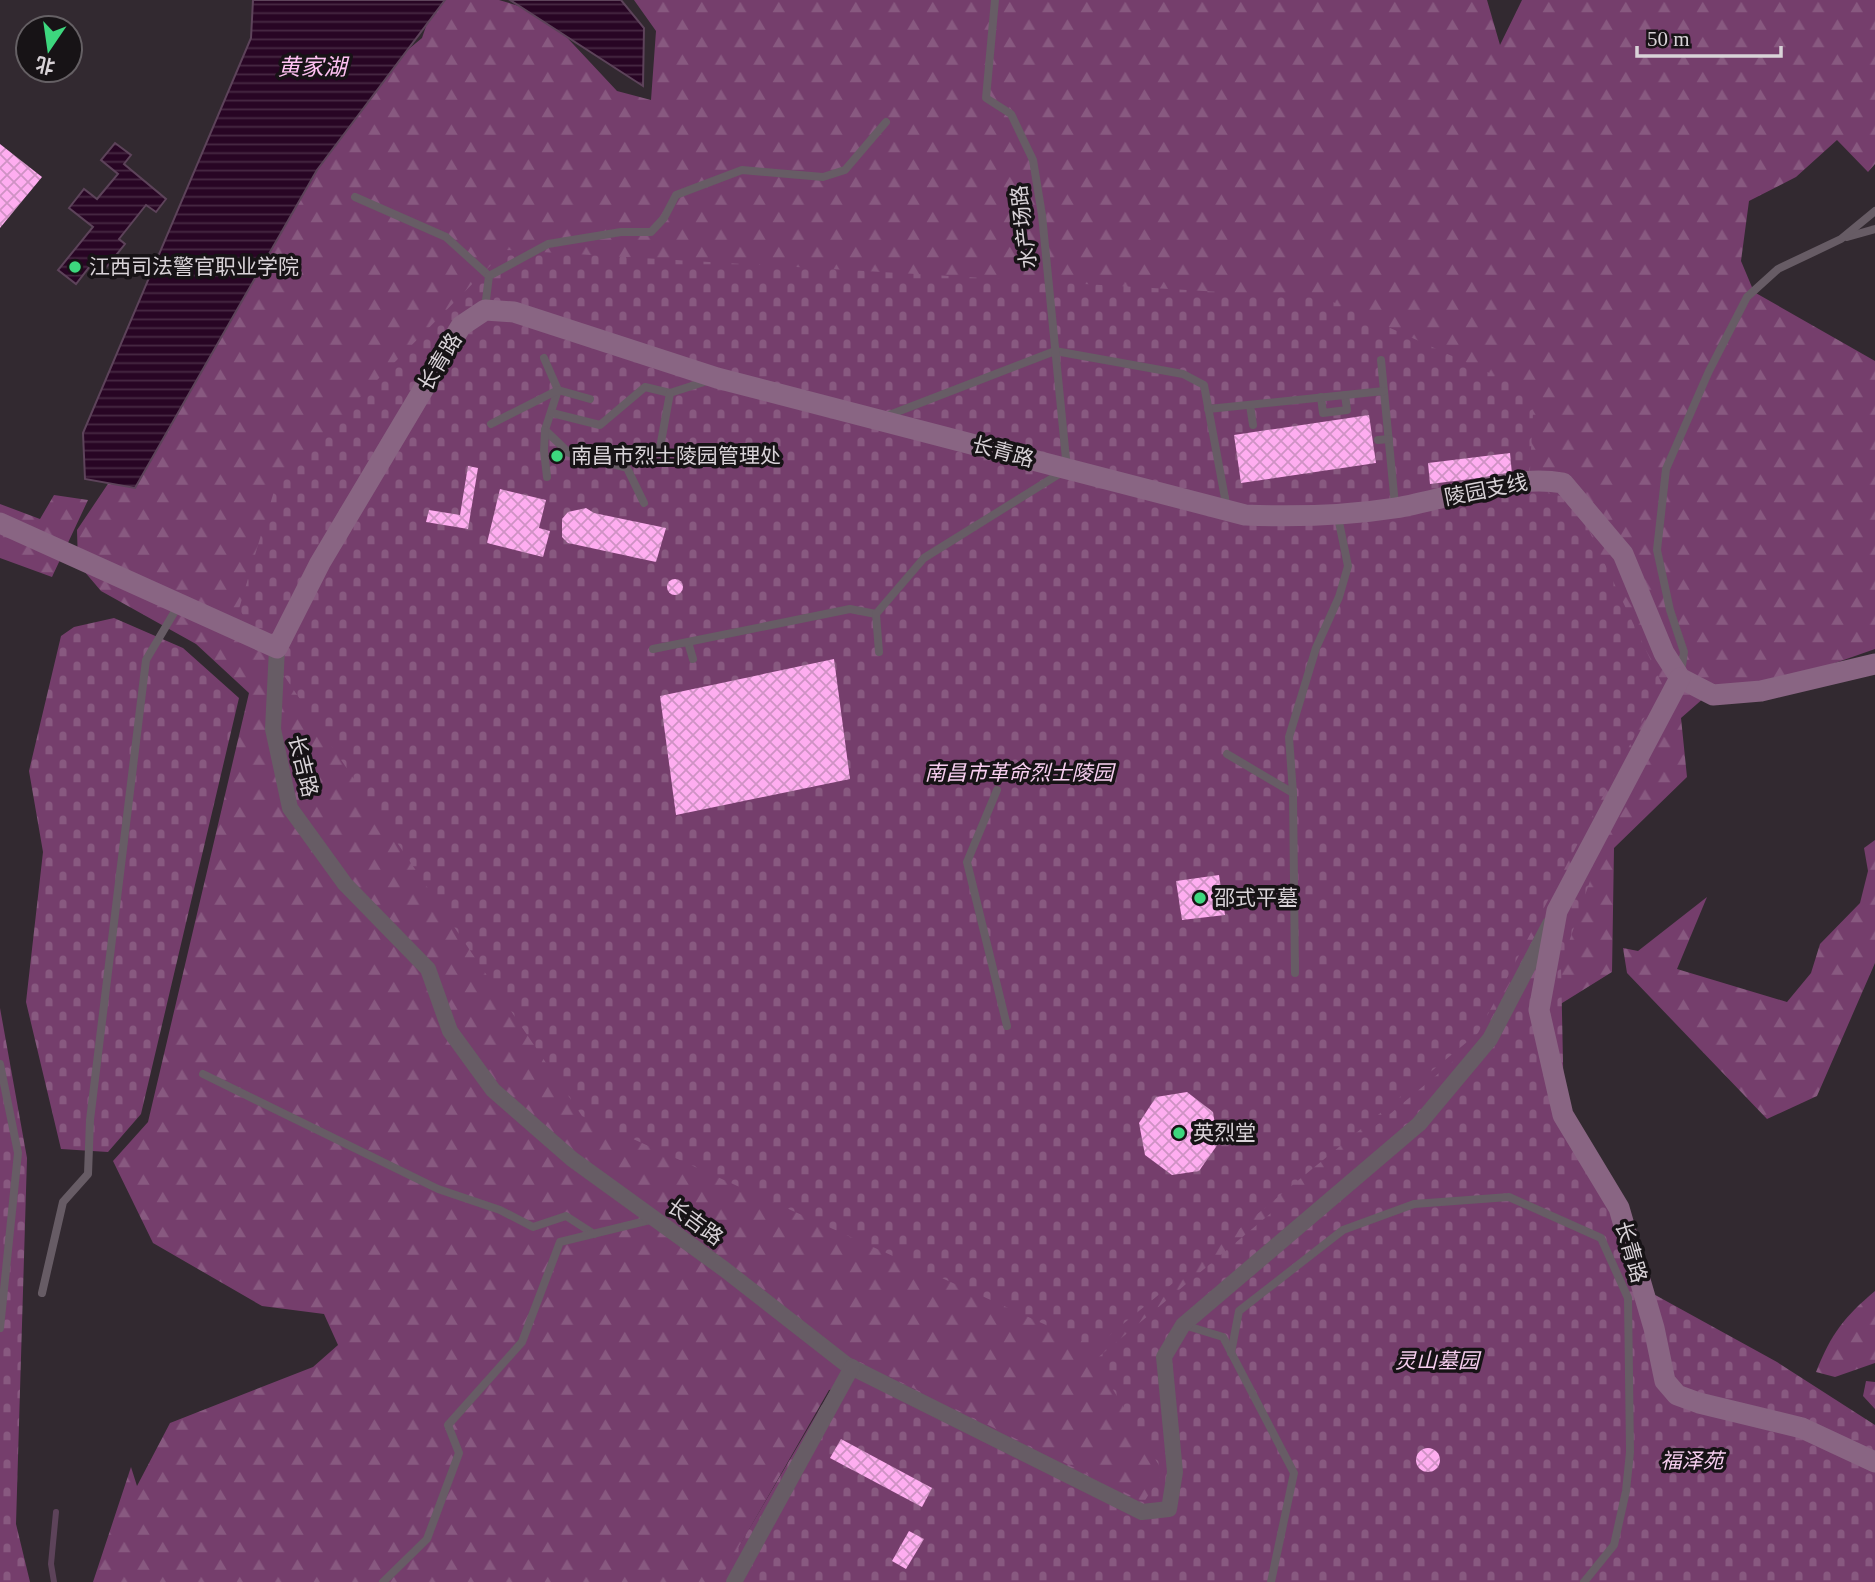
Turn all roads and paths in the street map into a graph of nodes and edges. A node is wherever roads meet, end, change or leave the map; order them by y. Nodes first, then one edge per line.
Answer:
1 (995, 0) edge
2 (886, 122) dead end
3 (355, 197) dead end
4 (1875, 211) edge
5 (1875, 229) edge
6 (1841, 239) junction
7 (489, 276) junction
8 (485, 310) junction
9 (1055, 351) junction
10 (544, 358) dead end
11 (1381, 360) dead end
12 (717, 377) junction
13 (558, 390) junction
14 (1384, 391) junction
15 (670, 393) junction
16 (1345, 395) junction
17 (1321, 397) junction
18 (590, 398) dead end
19 (1250, 405) junction
20 (1208, 409) junction
21 (552, 413) junction
22 (878, 419) junction
23 (491, 424) dead end
24 (1253, 425) dead end
25 (545, 430) junction
26 (1389, 439) junction
27 (1378, 440) dead end
28 (659, 453) dead end
29 (1228, 459) dead end
30 (1217, 460) junction
31 (1067, 468) junction
32 (547, 477) dead end
33 (644, 503) dead end
34 (1396, 508) junction
35 (1228, 515) junction
36 (1338, 515) junction
37 (0, 523) edge
38 (179, 604) junction
39 (876, 614) junction
40 (688, 642) junction
41 (277, 648) junction
42 (653, 649) dead end
43 (879, 652) dead end
44 (693, 659) dead end
45 (1875, 664) edge
46 (1680, 678) junction
47 (1227, 754) dead end
48 (997, 790) dead end
49 (1293, 793) junction
50 (1557, 911) junction
51 (1295, 973) dead end
52 (1007, 1026) dead end
53 (0, 1064) edge
54 (203, 1074) dead end
55 (654, 1219) junction
56 (594, 1234) junction
57 (42, 1293) dead end
58 (1183, 1325) junction
59 (0, 1328) edge
60 (1231, 1353) junction
61 (852, 1367) junction
62 (1875, 1462) edge
63 (383, 1582) edge
64 (734, 1582) edge
65 (1271, 1582) edge
66 (1584, 1582) edge

1 - 9 lane, 水产场路
2 - 7 lane
3 - 7 lane
4 - 6 lane
5 - 6 lane
6 - 46 lane
7 - 8 lane
8 - 12 street, 长青路
8 - 41 street, 长青路
9 - 20 lane
9 - 22 lane
9 - 31 lane, 水产场路
10 - 13 lane
11 - 14 lane
12 - 15 lane
12 - 22 street, 长青路
13 - 18 lane
13 - 21 lane
13 - 23 lane
14 - 16 lane
14 - 26 lane
15 - 21 lane
15 - 28 lane
16 - 17 lane
16 - 17 lane
17 - 19 lane
19 - 20 lane
19 - 24 lane
20 - 30 lane
21 - 25 lane
22 - 31 street, 长青路
25 - 32 lane
25 - 33 lane
26 - 27 lane
26 - 34 lane
29 - 30 lane
30 - 35 lane
31 - 35 street, 陵园支线
31 - 39 lane
34 - 36 street, 陵园支线
34 - 46 street, 陵园支线
35 - 36 street, 陵园支线
36 - 49 lane
37 - 38 street
38 - 41 street
38 - 57 lane
39 - 40 lane
39 - 43 lane
40 - 42 lane
40 - 44 lane
41 - 55 street, 长吉路
45 - 46 street
46 - 50 street, 长青路
47 - 49 lane
48 - 52 lane
49 - 51 lane
50 - 58 street
50 - 62 street, 长青路
53 - 59 lane
54 - 56 lane
55 - 56 lane
55 - 61 street, 长吉路
56 - 63 lane
58 - 60 lane
58 - 61 street, 长吉路
60 - 65 lane
60 - 66 lane
61 - 64 street

